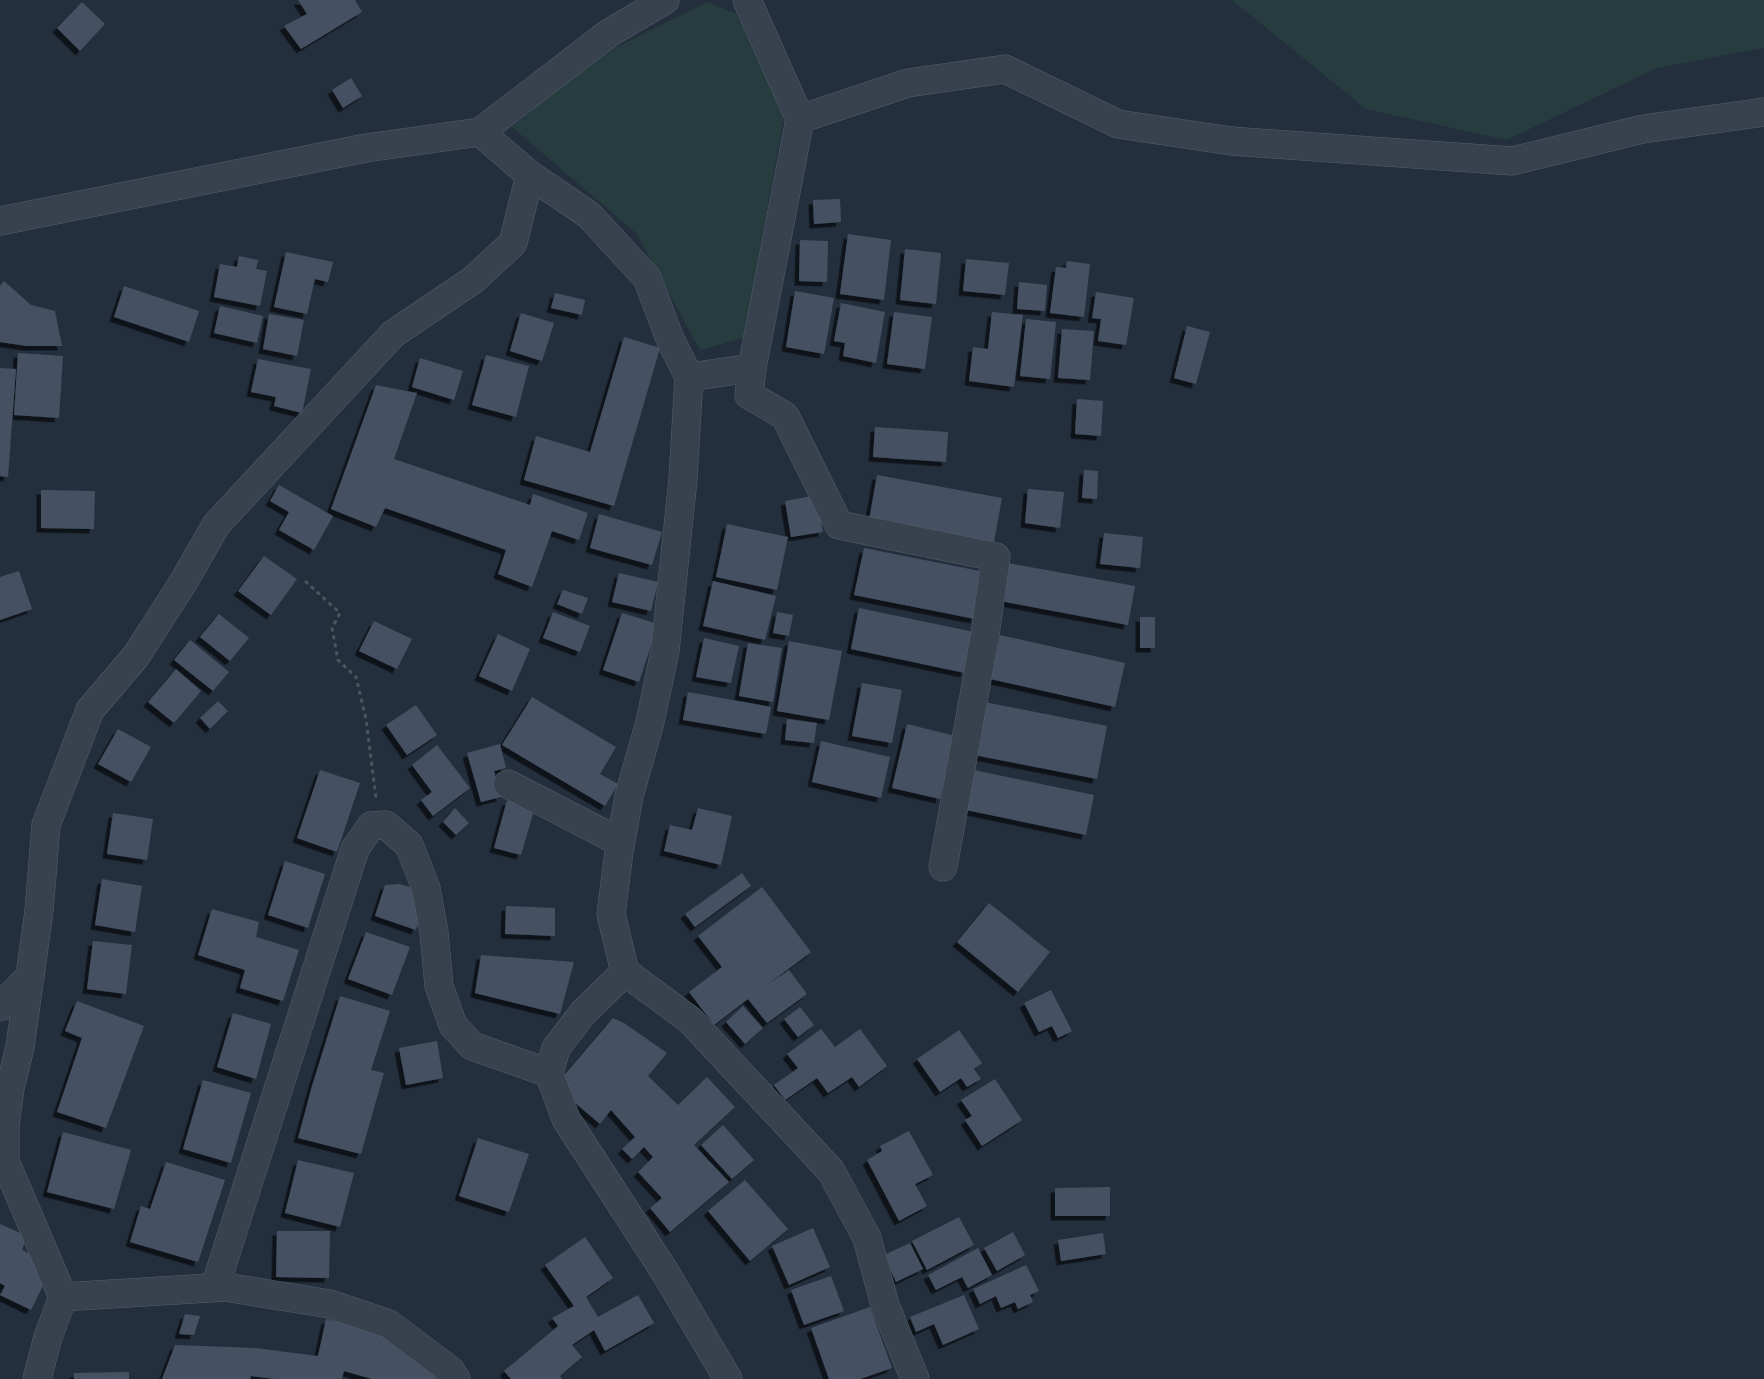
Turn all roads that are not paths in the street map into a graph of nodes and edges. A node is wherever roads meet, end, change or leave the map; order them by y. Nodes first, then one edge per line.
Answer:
1 (665, 0) edge
2 (747, 0) edge
3 (1764, 112) edge
4 (800, 119) junction
5 (480, 132) junction
6 (530, 175) junction
7 (0, 221) edge
8 (752, 368) junction
9 (689, 377) junction
10 (508, 784) dead end
11 (620, 842) junction
12 (943, 868) dead end
13 (625, 972) junction
14 (30, 976) junction
15 (0, 979) edge
16 (0, 1007) edge
17 (549, 1072) junction
18 (215, 1287) junction
19 (63, 1297) junction
20 (37, 1379) edge
21 (456, 1379) edge
22 (728, 1379) edge
23 (915, 1379) edge

1 - 5 street
2 - 4 street
3 - 4 street
4 - 8 street
5 - 6 street
5 - 7 street
6 - 9 street
6 - 14 street
8 - 9 street
8 - 12 street
9 - 11 street
10 - 11 street
11 - 13 street
13 - 17 street
13 - 23 street
14 - 15 street
14 - 16 street
14 - 19 street
17 - 18 street
17 - 22 street
18 - 19 street
18 - 21 street
19 - 20 street

